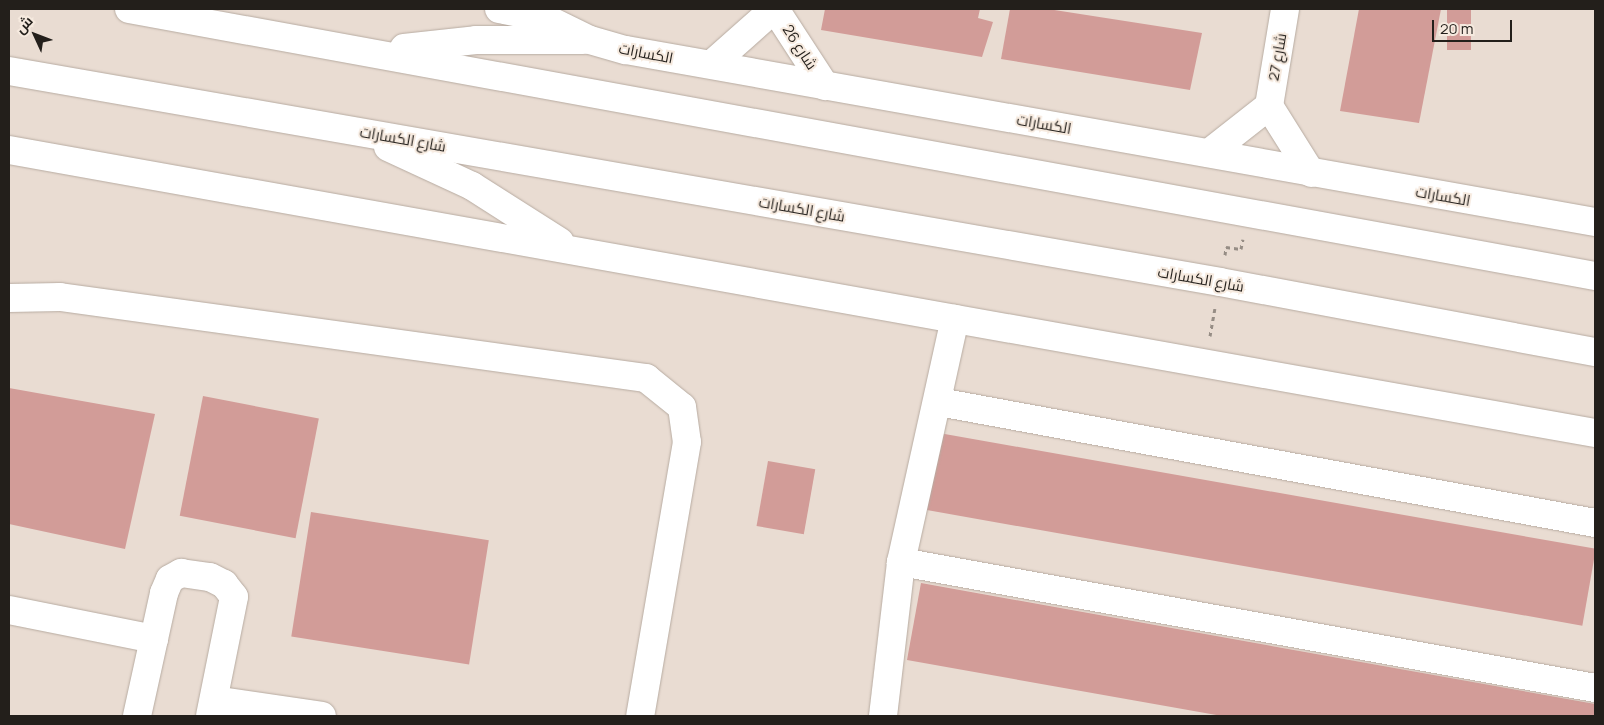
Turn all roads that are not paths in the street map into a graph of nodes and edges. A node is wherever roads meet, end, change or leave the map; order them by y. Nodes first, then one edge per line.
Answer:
1 (129, 9) edge
2 (499, 9) edge
3 (775, 9) edge
4 (1286, 9) edge
5 (590, 40) junction
6 (376, 51) junction
7 (712, 64) junction
8 (9, 70) edge
9 (825, 86) junction
10 (1269, 106) junction
11 (353, 131) junction
12 (9, 150) edge
13 (1209, 153) junction
14 (1311, 173) junction
15 (1595, 222) edge
16 (568, 247) junction
17 (1595, 276) edge
18 (9, 298) edge
19 (955, 319) junction
20 (1595, 352) edge
21 (939, 402) junction
22 (1595, 433) edge
23 (1595, 524) edge
24 (901, 562) junction
25 (9, 610) edge
26 (154, 639) junction
27 (1595, 688) edge
28 (212, 708) edge
29 (137, 716) edge
30 (322, 716) edge
31 (640, 716) edge
32 (883, 716) edge

1 - 6 street
2 - 5 street, الكسارات
3 - 7 street, شارع 26
3 - 9 street, شارع 26
4 - 10 street, شارع 27
5 - 6 street
5 - 7 street, الكسارات
6 - 17 street
7 - 9 street, الكسارات
8 - 11 street, شارع الكسارات
9 - 13 street, الكسارات
10 - 13 street
10 - 14 street
11 - 16 street
11 - 20 street, شارع الكسارات
12 - 16 street
13 - 14 street, الكسارات
14 - 15 street, الكسارات
16 - 19 street
18 - 31 street
19 - 21 street
19 - 22 street
21 - 23 street
21 - 24 street
24 - 27 street
24 - 32 street
25 - 26 street
26 - 28 street
26 - 29 street
28 - 30 street

